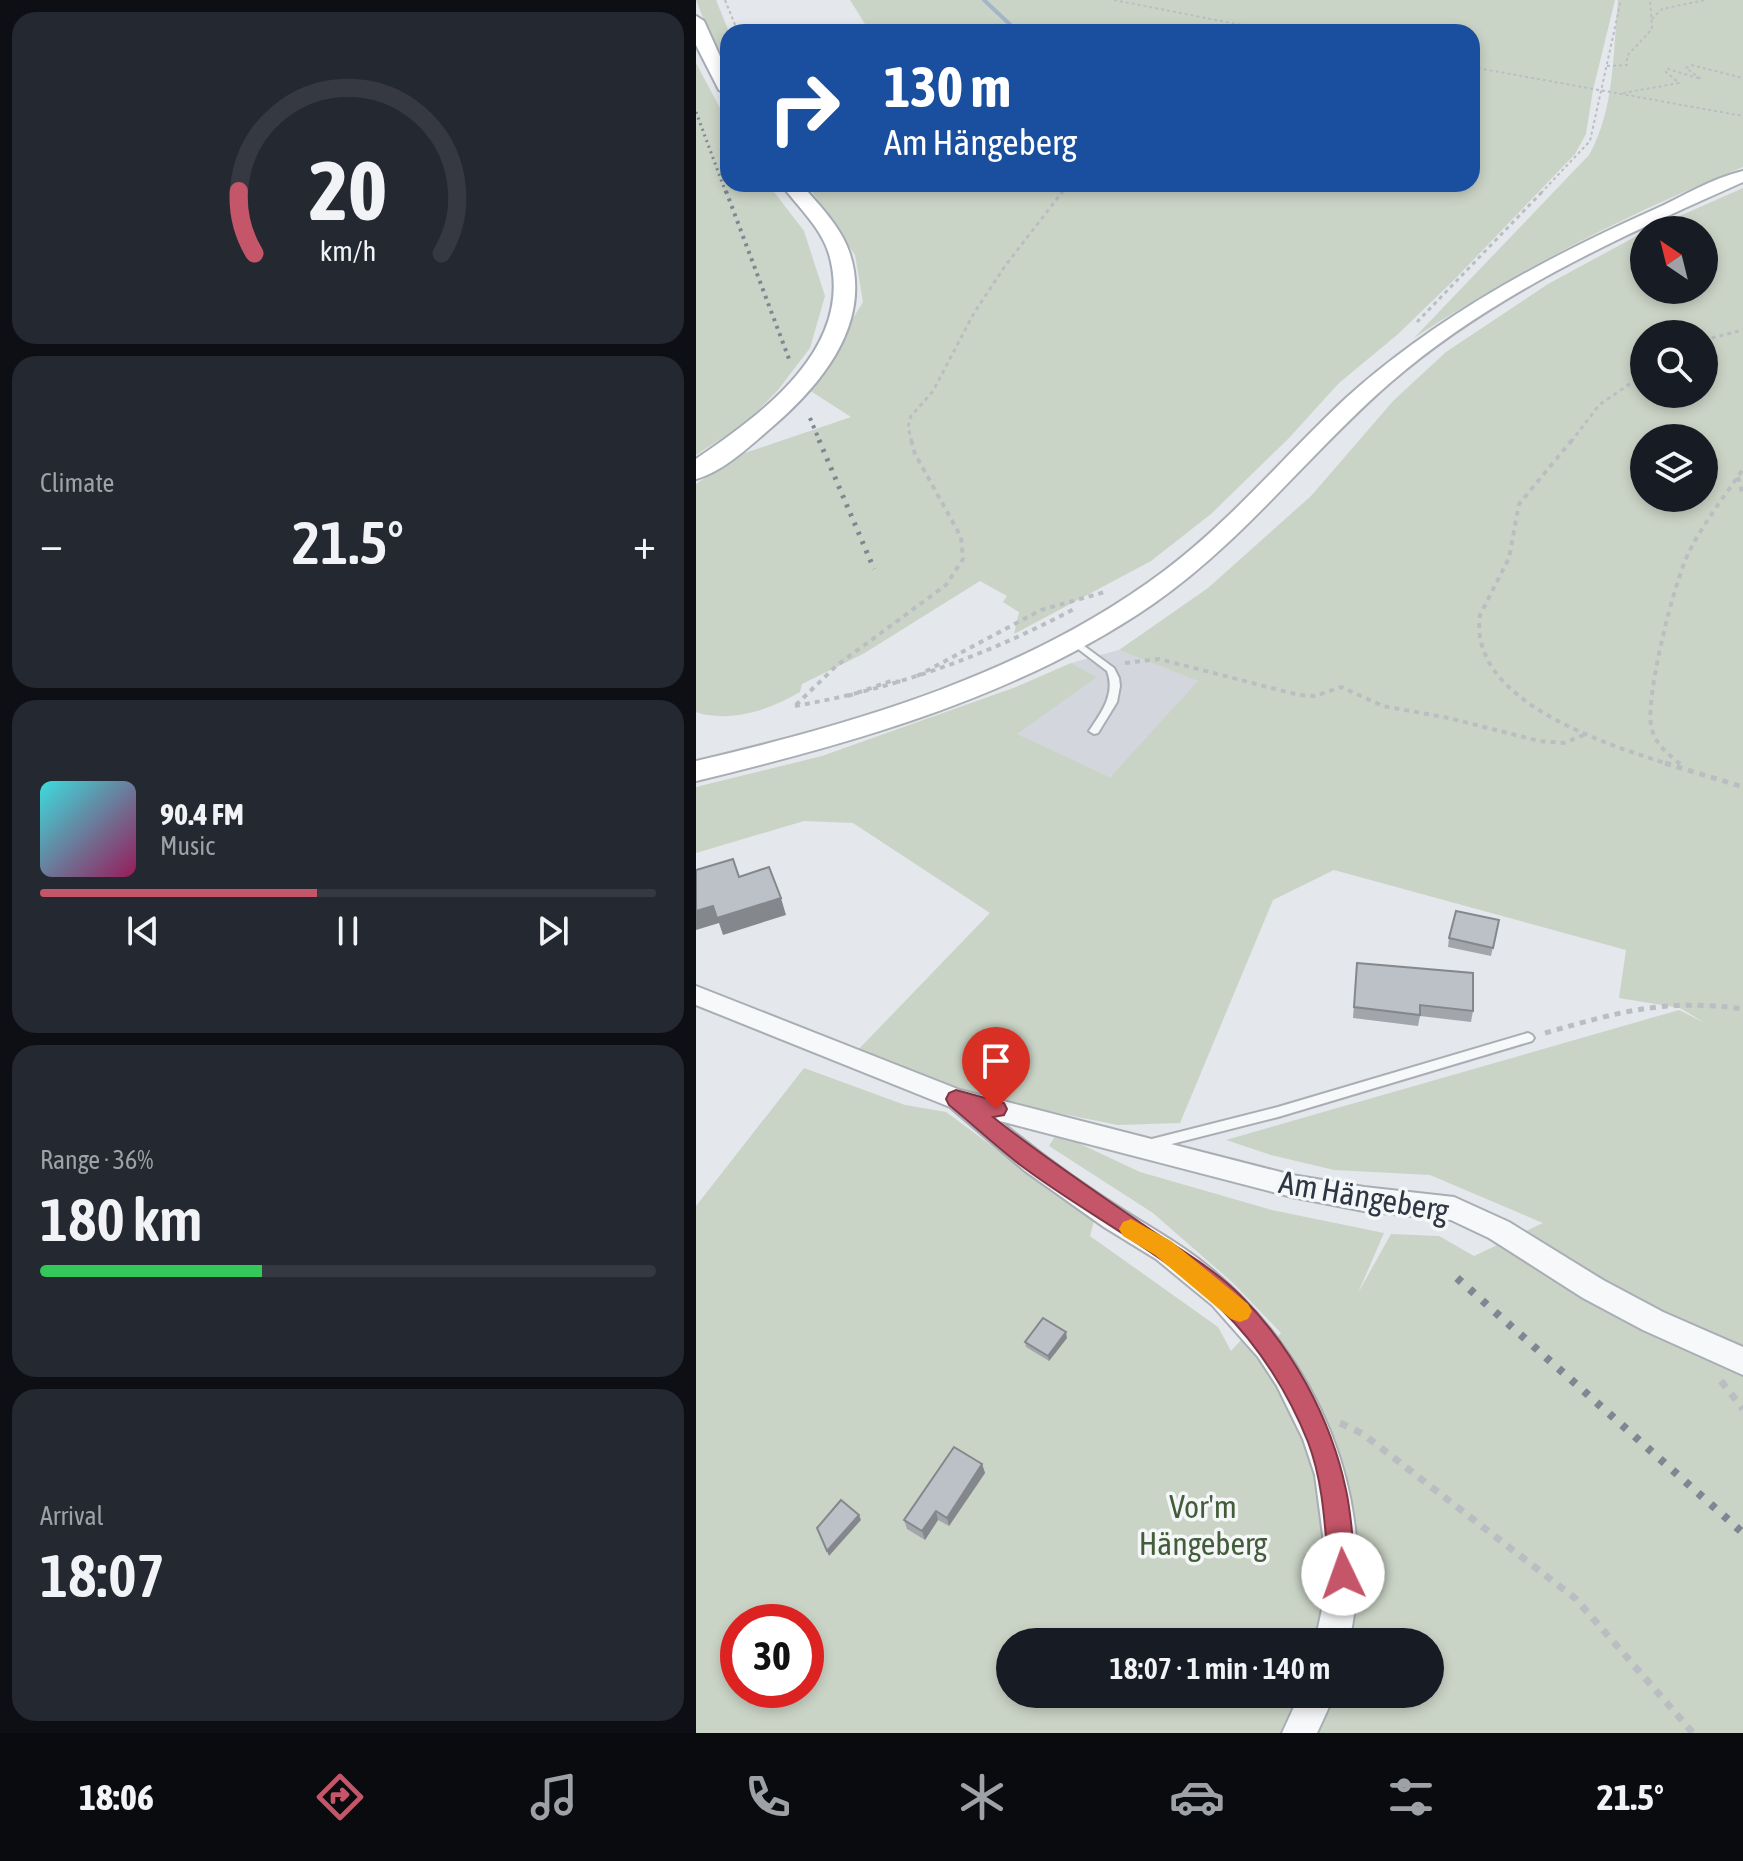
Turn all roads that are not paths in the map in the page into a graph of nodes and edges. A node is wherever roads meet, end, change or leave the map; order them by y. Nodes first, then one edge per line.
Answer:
1 (696, 21) edge
2 (720, 75) edge
3 (1743, 176) edge
4 (797, 192) edge
5 (696, 471) edge
6 (1072, 640) junction
7 (1094, 731) dead end
8 (696, 771) edge
9 (696, 995) edge
10 (1528, 1038) road end
11 (956, 1099) junction
12 (1144, 1146) junction
13 (1743, 1361) edge
14 (1335, 1628) edge
15 (1311, 1708) edge
16 (1299, 1733) edge

1 - 2 main road
3 - 6 main road
4 - 5 main road
6 - 7 lane
6 - 8 main road
9 - 11 street, Am Hängeberg
10 - 12 lane, Am Hängeberg
11 - 12 street, Am Hängeberg
11 - 14 street
12 - 13 street, Am Hängeberg
15 - 16 street

